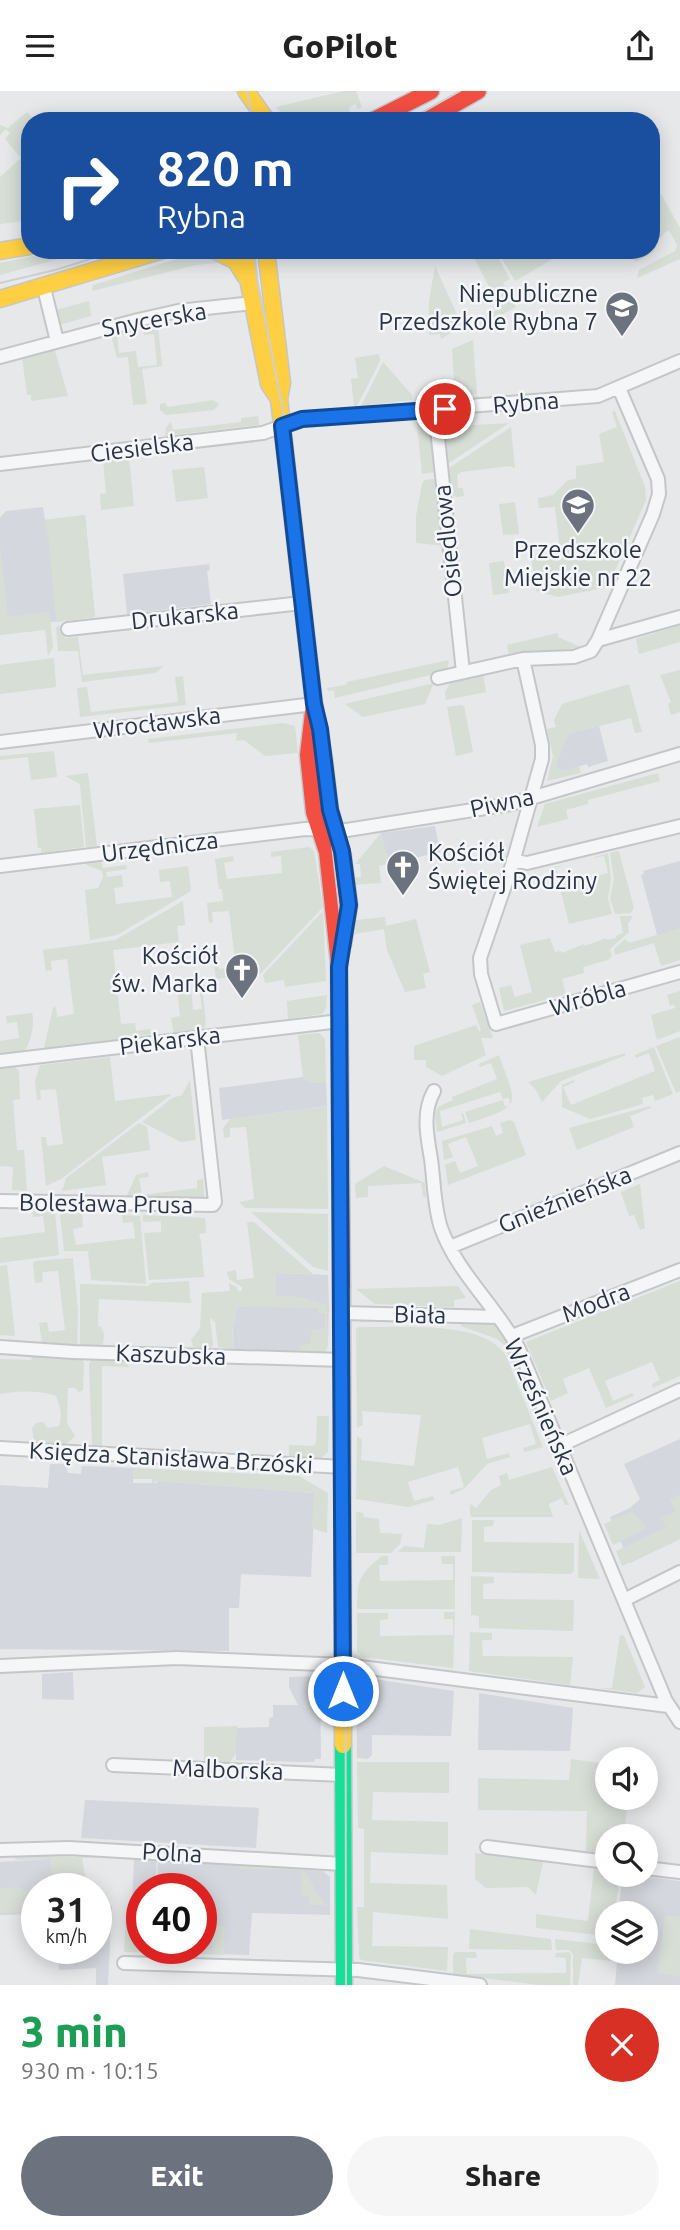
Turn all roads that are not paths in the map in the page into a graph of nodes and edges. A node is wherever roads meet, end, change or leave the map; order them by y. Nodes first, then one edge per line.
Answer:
1 (245, 91) edge
2 (478, 91) edge
3 (426, 92) edge
4 (249, 112) edge
5 (260, 112) edge
6 (389, 112) edge
7 (441, 112) edge
8 (21, 248) edge
9 (0, 251) edge
10 (135, 259) edge
11 (232, 259) edge
12 (246, 259) edge
13 (267, 259) edge
14 (249, 284) junction
15 (44, 288) junction
16 (0, 299) edge
17 (253, 303) junction
18 (57, 341) junction
19 (0, 357) edge
20 (680, 361) edge
21 (619, 388) junction
22 (279, 399) junction
23 (435, 410) junction
24 (282, 426) junction
25 (0, 464) edge
26 (302, 603) junction
27 (680, 617) edge
28 (68, 629) dead end
29 (598, 640) junction
30 (523, 659) junction
31 (463, 672) junction
32 (438, 678) dead end
33 (314, 704) junction
34 (0, 742) edge
35 (680, 754) edge
36 (532, 798) junction
37 (680, 826) edge
38 (328, 830) junction
39 (513, 860) junction
40 (0, 866) edge
41 (680, 972) edge
42 (340, 1021) junction
43 (197, 1038) junction
44 (0, 1061) edge
45 (434, 1091) dead end
46 (680, 1153) edge
47 (0, 1201) edge
48 (450, 1247) junction
49 (680, 1270) edge
50 (342, 1313) junction
51 (498, 1317) junction
52 (512, 1336) junction
53 (0, 1347) edge
54 (343, 1360) junction
55 (680, 1390) edge
56 (559, 1446) junction
57 (0, 1448) edge
58 (343, 1467) junction
59 (680, 1572) edge
60 (624, 1600) junction
61 (343, 1665) junction
62 (0, 1666) edge
63 (668, 1706) junction
64 (680, 1723) edge
65 (113, 1765) dead end
66 (343, 1775) junction
67 (487, 1847) dead end
68 (0, 1850) edge
69 (595, 1860) edge
70 (343, 1864) junction
71 (658, 1869) edge
72 (680, 1872) edge
73 (124, 1963) dead end
74 (344, 1977) edge
75 (480, 1985) edge

1 - 4 street
1 - 5 street
2 - 7 street
3 - 6 street
8 - 9 street
10 - 15 street
11 - 14 street
12 - 14 street
13 - 22 street
14 - 17 street
15 - 16 street
15 - 18 street
17 - 18 street, Snycerska
17 - 22 street
18 - 19 street, Snycerska
20 - 21 street, Rybna
21 - 23 street, Rybna
21 - 29 street
22 - 24 street
23 - 24 street, Rybna
23 - 31 street, Osiedlowa
24 - 25 street, Ciesielska
24 - 26 street
26 - 28 street, Drukarska
26 - 33 street
27 - 29 street
29 - 30 street
30 - 31 street
30 - 36 street
31 - 32 street
33 - 34 street, Wrocławska
33 - 38 street
35 - 36 street, Piwna
36 - 38 street, Piwna
36 - 39 street
37 - 39 street
38 - 40 street, Urzędnicza
38 - 42 street
39 - 41 street, Wróbla
42 - 43 street, Piekarska
42 - 50 street
43 - 44 street, Piekarska
43 - 47 street, Bolesława Prusa
45 - 48 street, Wrześnieńska
46 - 48 street, Gnieźnieńska
48 - 51 street, Wrześnieńska
49 - 52 street, Modra
50 - 51 street, Biała
50 - 54 street
51 - 52 street, Wrześnieńska
52 - 56 street, Wrześnieńska
53 - 54 street, Kaszubska
54 - 58 street
55 - 56 street
56 - 60 street, Wrześnieńska
57 - 58 street, Księdza Stanisława Brzóski
58 - 61 street
59 - 60 street
60 - 63 street, Wrześnieńska
61 - 62 street
61 - 63 street
61 - 66 street
63 - 64 street, Wrześnieńska
65 - 66 street, Malborska
66 - 70 street
67 - 69 street
68 - 70 street, Polna
70 - 74 street
71 - 72 street
73 - 74 street
74 - 75 street

